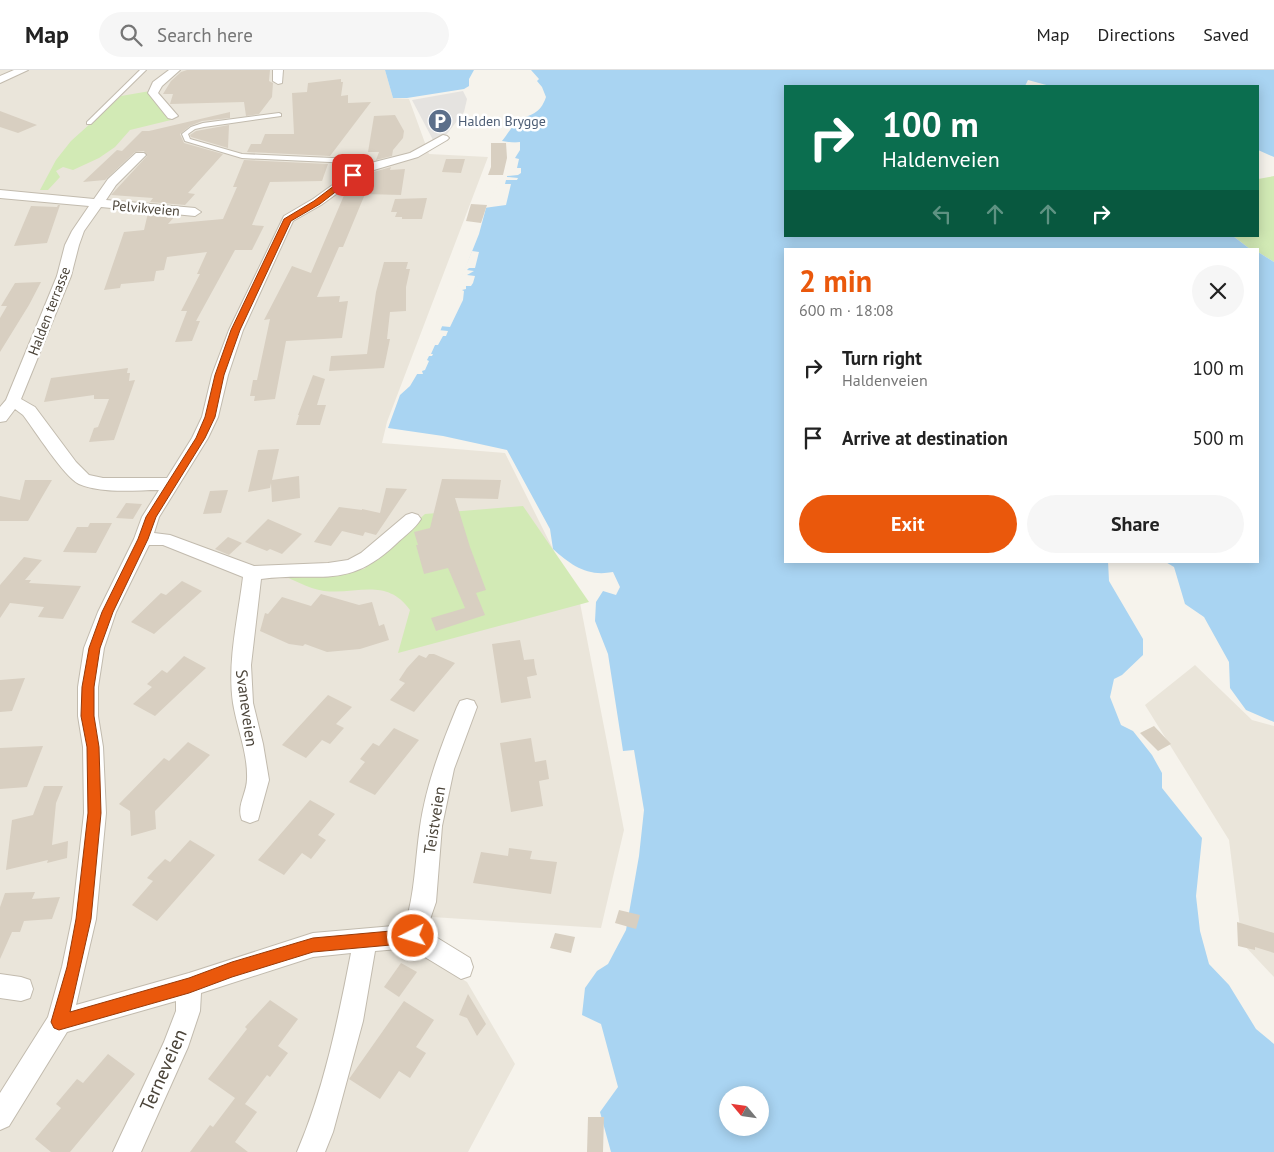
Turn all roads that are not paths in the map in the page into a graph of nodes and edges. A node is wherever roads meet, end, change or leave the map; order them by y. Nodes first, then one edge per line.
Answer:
1 (23, 70) edge
2 (143, 70) edge
3 (175, 70) edge
4 (278, 70) edge
5 (0, 80) edge
6 (278, 81) dead end
7 (279, 115) dead end
8 (172, 116) dead end
9 (89, 123) dead end
10 (443, 138) dead end
11 (140, 155) dead end
12 (363, 169) junction
13 (0, 194) edge
14 (96, 204) junction
15 (195, 212) dead end
16 (13, 401) junction
17 (0, 417) edge
18 (171, 484) junction
19 (412, 519) dead end
20 (143, 539) junction
21 (253, 573) junction
22 (467, 707) dead end
23 (250, 813) dead end
24 (413, 936) junction
25 (365, 940) junction
26 (461, 967) dead end
27 (189, 986) junction
28 (59, 1022) junction
29 (0, 1117) edge
30 (127, 1152) edge
31 (311, 1152) edge

1 - 5 street
2 - 9 lane
3 - 8 street
4 - 6 street
7 - 12 lane
10 - 12 street
11 - 14 street, Pelvikveien
12 - 18 street
13 - 14 street, Pelvikveien
14 - 15 street, Pelvikveien
14 - 16 street, Halden terrasse
16 - 17 street, Halden terrasse
16 - 18 street
18 - 20 street
19 - 21 street
20 - 21 street
20 - 28 street
21 - 23 street, Svaneveien
22 - 24 street, Teistveien
24 - 25 street
24 - 26 street
25 - 27 street
25 - 31 street
27 - 28 street
27 - 30 street, Terneveien
28 - 29 street

